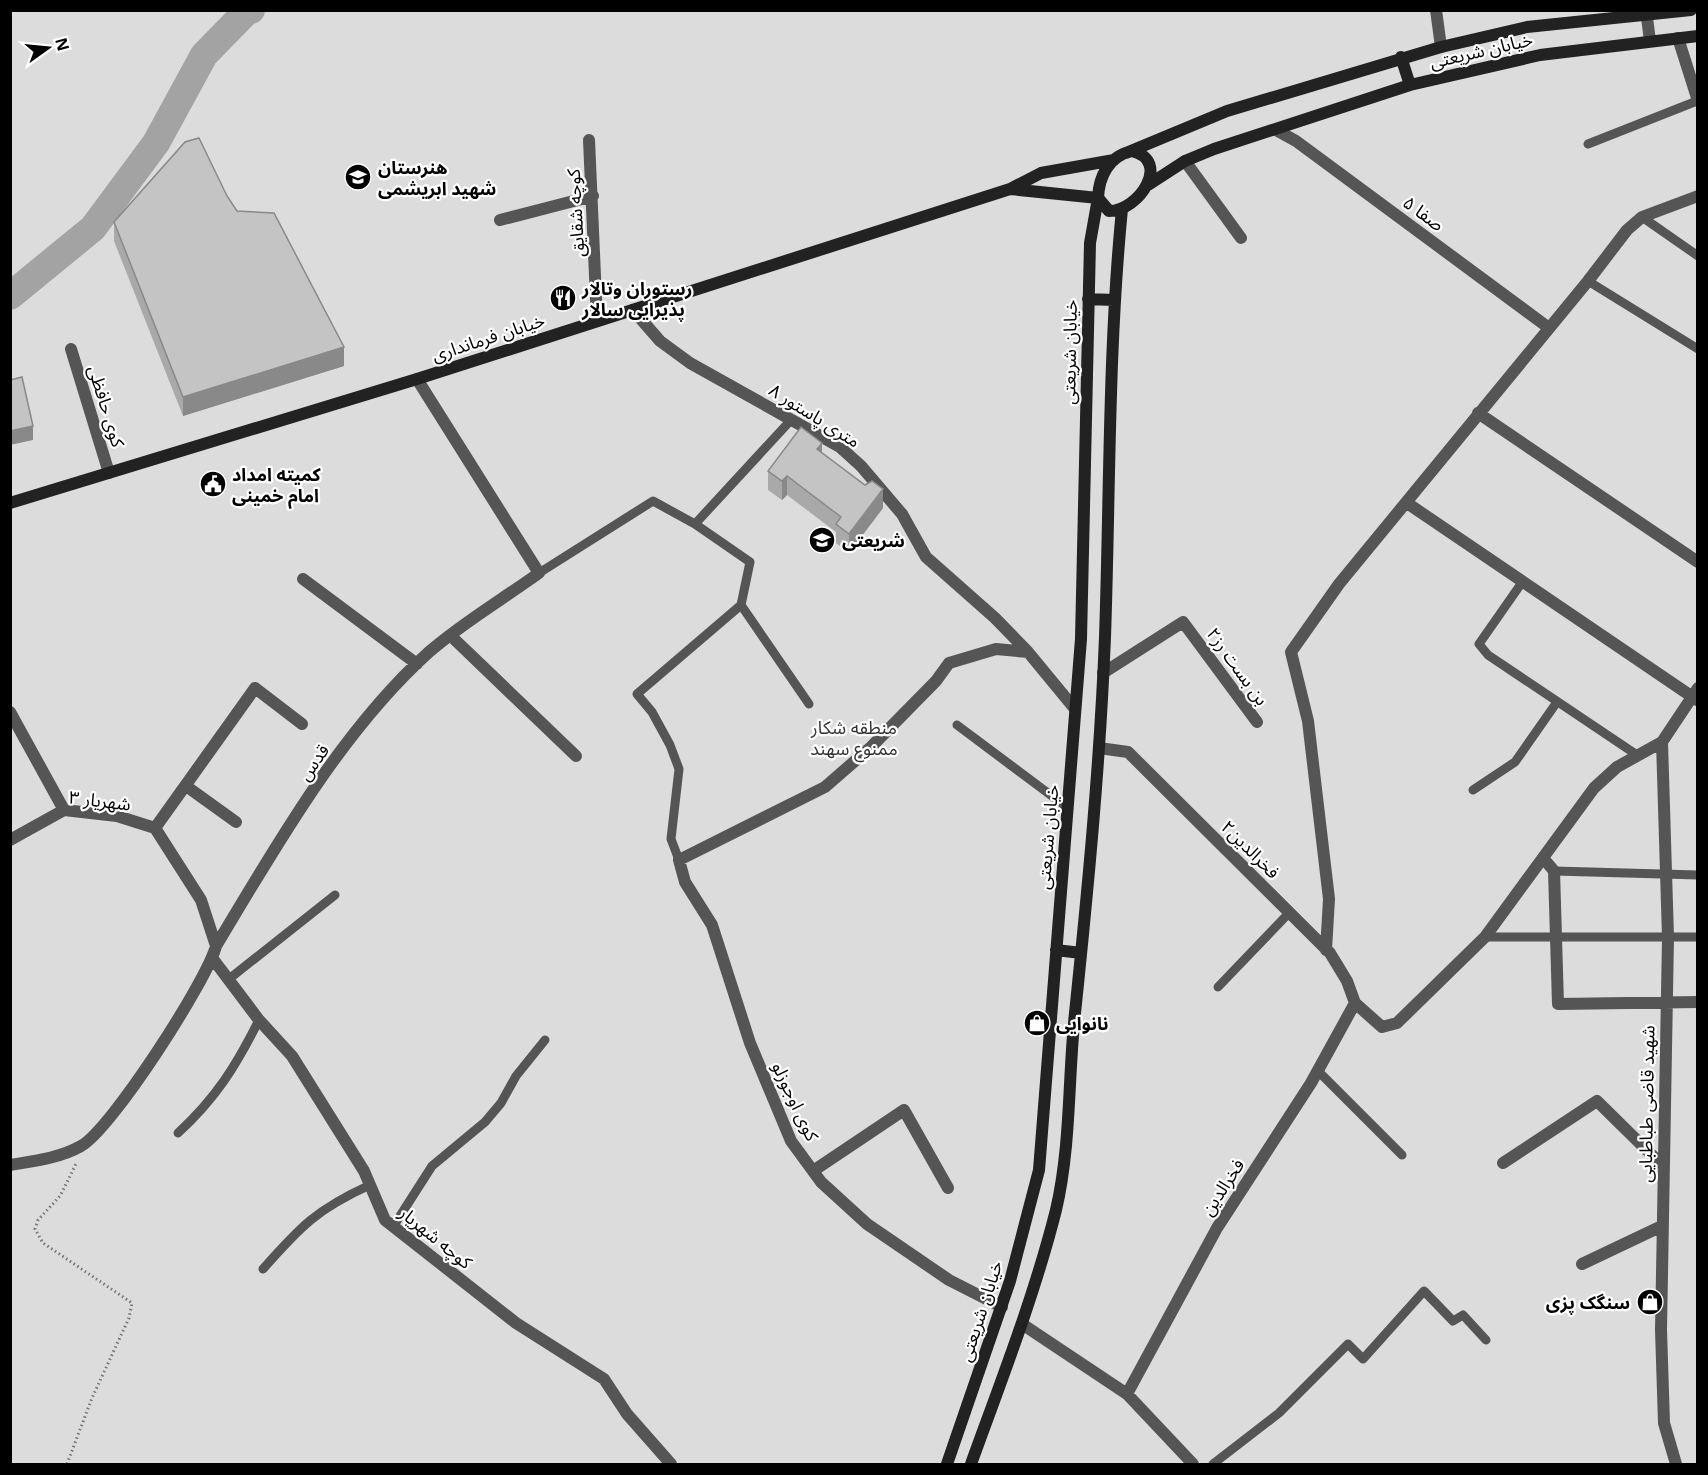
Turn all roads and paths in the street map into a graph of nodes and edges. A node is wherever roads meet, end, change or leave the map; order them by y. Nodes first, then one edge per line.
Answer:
1 (1436, 10) edge
2 (1691, 10) edge
3 (1646, 13) edge
4 (1698, 36) edge
5 (1678, 38) junction
6 (1650, 41) junction
7 (1441, 47) junction
8 (1401, 57) junction
9 (1410, 85) junction
10 (1698, 101) edge
11 (1276, 130) junction
12 (589, 140) dead end
13 (1588, 144) dead end
14 (1126, 153) junction
15 (1114, 160) junction
16 (1185, 161) junction
17 (1148, 185) junction
18 (1010, 189) junction
19 (593, 196) junction
20 (1698, 196) edge
21 (1098, 198) junction
22 (1122, 209) junction
23 (1642, 217) junction
24 (500, 220) dead end
25 (1240, 238) dead end
26 (1698, 256) edge
27 (1588, 281) junction
28 (1088, 299) junction
29 (1114, 300) junction
30 (633, 310) junction
31 (597, 321) junction
32 (1549, 328) junction
33 (71, 349) dead end
34 (1698, 349) edge
35 (417, 379) junction
36 (1478, 413) junction
37 (791, 420) junction
38 (109, 473) junction
39 (10, 503) edge
40 (1407, 503) junction
41 (695, 524) junction
42 (1698, 562) edge
43 (539, 573) junction
44 (303, 579) dead end
45 (1523, 581) junction
46 (741, 605) junction
47 (452, 636) junction
48 (1029, 652) junction
49 (417, 664) junction
50 (1103, 673) junction
51 (1696, 695) edge
52 (1557, 702) junction
53 (809, 704) dead end
54 (1075, 709) junction
55 (10, 712) edge
56 (1257, 722) dead end
57 (302, 724) dead end
58 (957, 725) dead end
59 (1662, 742) junction
60 (1099, 748) junction
61 (1637, 755) junction
62 (576, 756) dead end
63 (186, 786) junction
64 (1473, 790) dead end
65 (1068, 808) junction
66 (64, 810) junction
67 (236, 822) dead end
68 (155, 828) junction
69 (10, 840) edge
70 (679, 860) junction
71 (1544, 860) junction
72 (1554, 871) junction
73 (1667, 875) junction
74 (1698, 875) edge
75 (335, 895) dead end
76 (1289, 912) junction
77 (1485, 937) junction
78 (1668, 937) junction
79 (1698, 937) edge
80 (1556, 938) junction
81 (216, 946) junction
82 (1056, 950) junction
83 (1326, 950) junction
84 (1081, 953) junction
85 (213, 959) junction
86 (229, 979) junction
87 (1218, 987) dead end
88 (1666, 1002) junction
89 (1698, 1002) edge
90 (1355, 1003) junction
91 (259, 1020) junction
92 (545, 1040) dead end
93 (1318, 1071) junction
94 (178, 1132) dead end
95 (82, 1146) junction
96 (1401, 1155) dead end
97 (1503, 1163) dead end
98 (10, 1165) edge
99 (1663, 1166) junction
100 (813, 1171) junction
101 (370, 1185) junction
102 (948, 1188) dead end
103 (1662, 1226) junction
104 (393, 1227) junction
105 (1582, 1264) dead end
106 (263, 1269) dead end
107 (1002, 1307) junction
108 (1022, 1324) junction
109 (1486, 1340) dead end
110 (1127, 1394) junction
111 (67, 1464) edge
112 (671, 1464) edge
113 (947, 1464) edge
114 (971, 1464) edge
115 (1193, 1464) edge
116 (1213, 1464) edge
117 (1672, 1464) edge

1 - 7 street
2 - 3 main road, خیابان شریعتی
3 - 6 street
3 - 7 main road, خیابان شریعتی
4 - 5 main road, خیابان شریعتی
5 - 6 main road, خیابان شریعتی
5 - 10 street
6 - 9 main road, خیابان شریعتی
7 - 8 main road, خیابان شریعتی
8 - 9 main road
8 - 14 main road, خیابان شریعتی
9 - 11 main road, خیابان شریعتی
10 - 13 lane
11 - 16 main road, خیابان شریعتی
11 - 32 street, صفا ۵
12 - 19 street, کوچه شقایق
14 - 15 main road
14 - 17 main road
15 - 18 main road, خیابان فرمانداری
15 - 21 main road
16 - 17 main road, خیابان شریعتی
16 - 25 street
17 - 22 main road
18 - 21 main road, خیابان فرمانداری
18 - 30 main road, خیابان فرمانداری
19 - 24 street
19 - 31 street, کوچه شقایق
20 - 23 street
21 - 22 main road
21 - 28 main road, خیابان شریعتی
22 - 29 main road
23 - 26 lane
23 - 27 street
27 - 32 street
27 - 34 lane
28 - 29 main road
28 - 54 main road, خیابان شریعتی
29 - 50 main road
30 - 31 main road, خیابان فرمانداری
30 - 37 street, ۸ متری پاستور
31 - 35 main road, خیابان فرمانداری
32 - 36 street
33 - 38 street, کوی حافظی
35 - 38 main road, خیابان فرمانداری
35 - 43 street
36 - 40 street
36 - 42 street
37 - 41 lane
37 - 48 street, ۸ متری پاستور
38 - 39 main road, خیابان فرمانداری
40 - 45 street
40 - 83 street
41 - 43 lane
41 - 46 lane
43 - 47 street, قدس
44 - 49 street
45 - 51 street
45 - 52 lane
46 - 53 lane
46 - 70 lane
47 - 49 street, قدس
47 - 62 street
48 - 54 street, ۸ متری پاستور
48 - 70 street
49 - 81 street, قدس
50 - 56 street, بن بست رز۲
50 - 60 main road
51 - 59 street
52 - 61 lane
52 - 64 lane
54 - 65 main road, خیابان شریعتی
55 - 66 street
57 - 63 street
58 - 65 lane
59 - 61 street
59 - 73 street, شهید قاضی طباطبایی
60 - 76 street, فخرالدین۲
60 - 84 main road
61 - 71 street
63 - 67 street
63 - 68 street
65 - 82 main road, خیابان شریعتی
66 - 68 street, شهریار ۳
66 - 69 street, شهریار ۳
68 - 81 street
70 - 100 street, کوی اوجوزلو
71 - 72 street
71 - 77 street
72 - 73 lane
72 - 80 street
73 - 74 lane
73 - 78 street, شهید قاضی طباطبایی
75 - 86 lane
76 - 83 street, فخرالدین۲
76 - 87 lane
77 - 80 lane
77 - 90 street
78 - 79 lane
78 - 80 lane
78 - 88 street, شهید قاضی طباطبایی
80 - 88 street
81 - 85 street, قدس
82 - 84 main road
82 - 107 main road, خیابان شریعتی
83 - 90 street, فخرالدین۲
84 - 108 main road
85 - 86 street, کوچه شهریار
85 - 95 street, قدس
86 - 91 street, کوچه شهریار
88 - 89 street
88 - 99 street, شهید قاضی طباطبایی
90 - 93 street, فخرالدین
91 - 94 lane
91 - 101 street, کوچه شهریار
92 - 104 lane
93 - 96 lane
93 - 110 street, فخرالدین
95 - 98 street, قدس
95 - 111 path
97 - 99 street
99 - 103 street, شهید قاضی طباطبایی
100 - 102 street
100 - 107 street, کوی اوجوزلو
101 - 104 street, کوچه شهریار
101 - 106 lane
103 - 105 street
103 - 117 street, شهید قاضی طباطبایی
104 - 112 street, کوچه شهریار
107 - 113 main road, خیابان شریعتی
108 - 110 street
108 - 114 main road
109 - 116 lane
110 - 115 street

